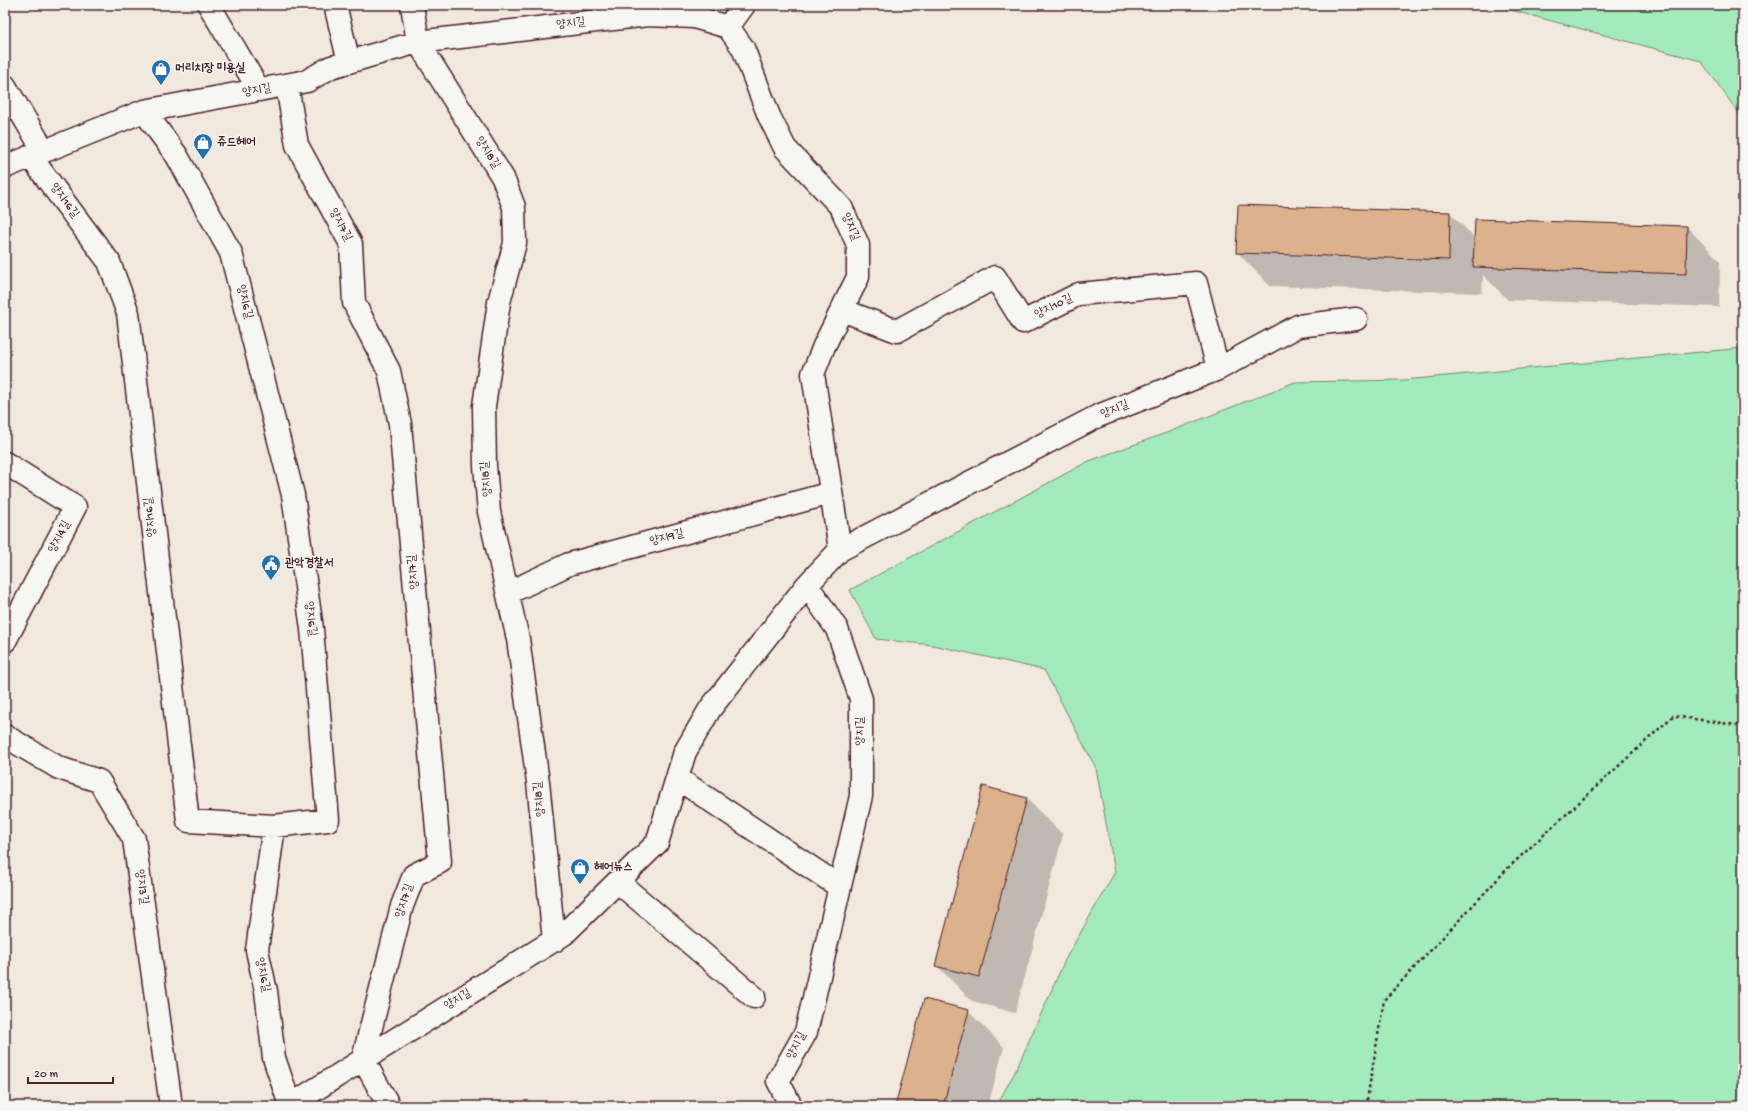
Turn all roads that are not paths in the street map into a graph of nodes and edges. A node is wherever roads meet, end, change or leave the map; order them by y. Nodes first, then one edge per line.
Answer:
1 (209, 5) edge
2 (335, 5) edge
3 (412, 5) edge
4 (744, 5) edge
5 (677, 11) edge
6 (728, 27) junction
7 (418, 42) junction
8 (349, 62) junction
9 (287, 85) junction
10 (5, 86) edge
11 (260, 90) junction
12 (144, 111) junction
13 (37, 154) junction
14 (5, 167) edge
15 (842, 310) junction
16 (1356, 319) dead end
17 (1218, 369) junction
18 (5, 463) edge
19 (831, 493) junction
20 (840, 550) junction
21 (807, 585) junction
22 (508, 593) junction
23 (5, 641) edge
24 (5, 736) edge
25 (677, 778) junction
26 (274, 826) junction
27 (618, 882) junction
28 (840, 887) junction
29 (554, 941) junction
30 (754, 997) dead end
31 (363, 1059) junction
32 (171, 1106) edge
33 (290, 1106) edge
34 (390, 1106) edge
35 (791, 1106) edge

1 - 11 street
2 - 8 street
3 - 7 street
4 - 6 street
5 - 6 street, 양지길
5 - 7 street, 양지길
6 - 15 street, 양지길
7 - 8 street, 양지길
7 - 22 street, 양지8길
8 - 9 street, 양지길
9 - 11 street, 양지길
9 - 31 street, 양지7길
10 - 13 street
11 - 12 street, 양지길
12 - 13 street, 양지길
12 - 26 street, 양지6길
13 - 14 street, 양지길
13 - 26 street, 양지16길
15 - 17 street, 양지10길
15 - 19 street, 양지길
16 - 17 street, 양지길
17 - 20 street, 양지길
18 - 23 street, 양지4길
19 - 20 street, 양지길
19 - 22 street, 양지9길
20 - 21 street, 양지길
21 - 25 street, 양지길
21 - 28 street, 양지길
22 - 29 street, 양지8길
24 - 32 street, 양지3길
25 - 27 street, 양지길
25 - 28 street
26 - 33 street, 양지6길
27 - 29 street, 양지길
27 - 30 street
28 - 35 street, 양지길
29 - 31 street, 양지길
31 - 33 street, 양지길
31 - 34 street

